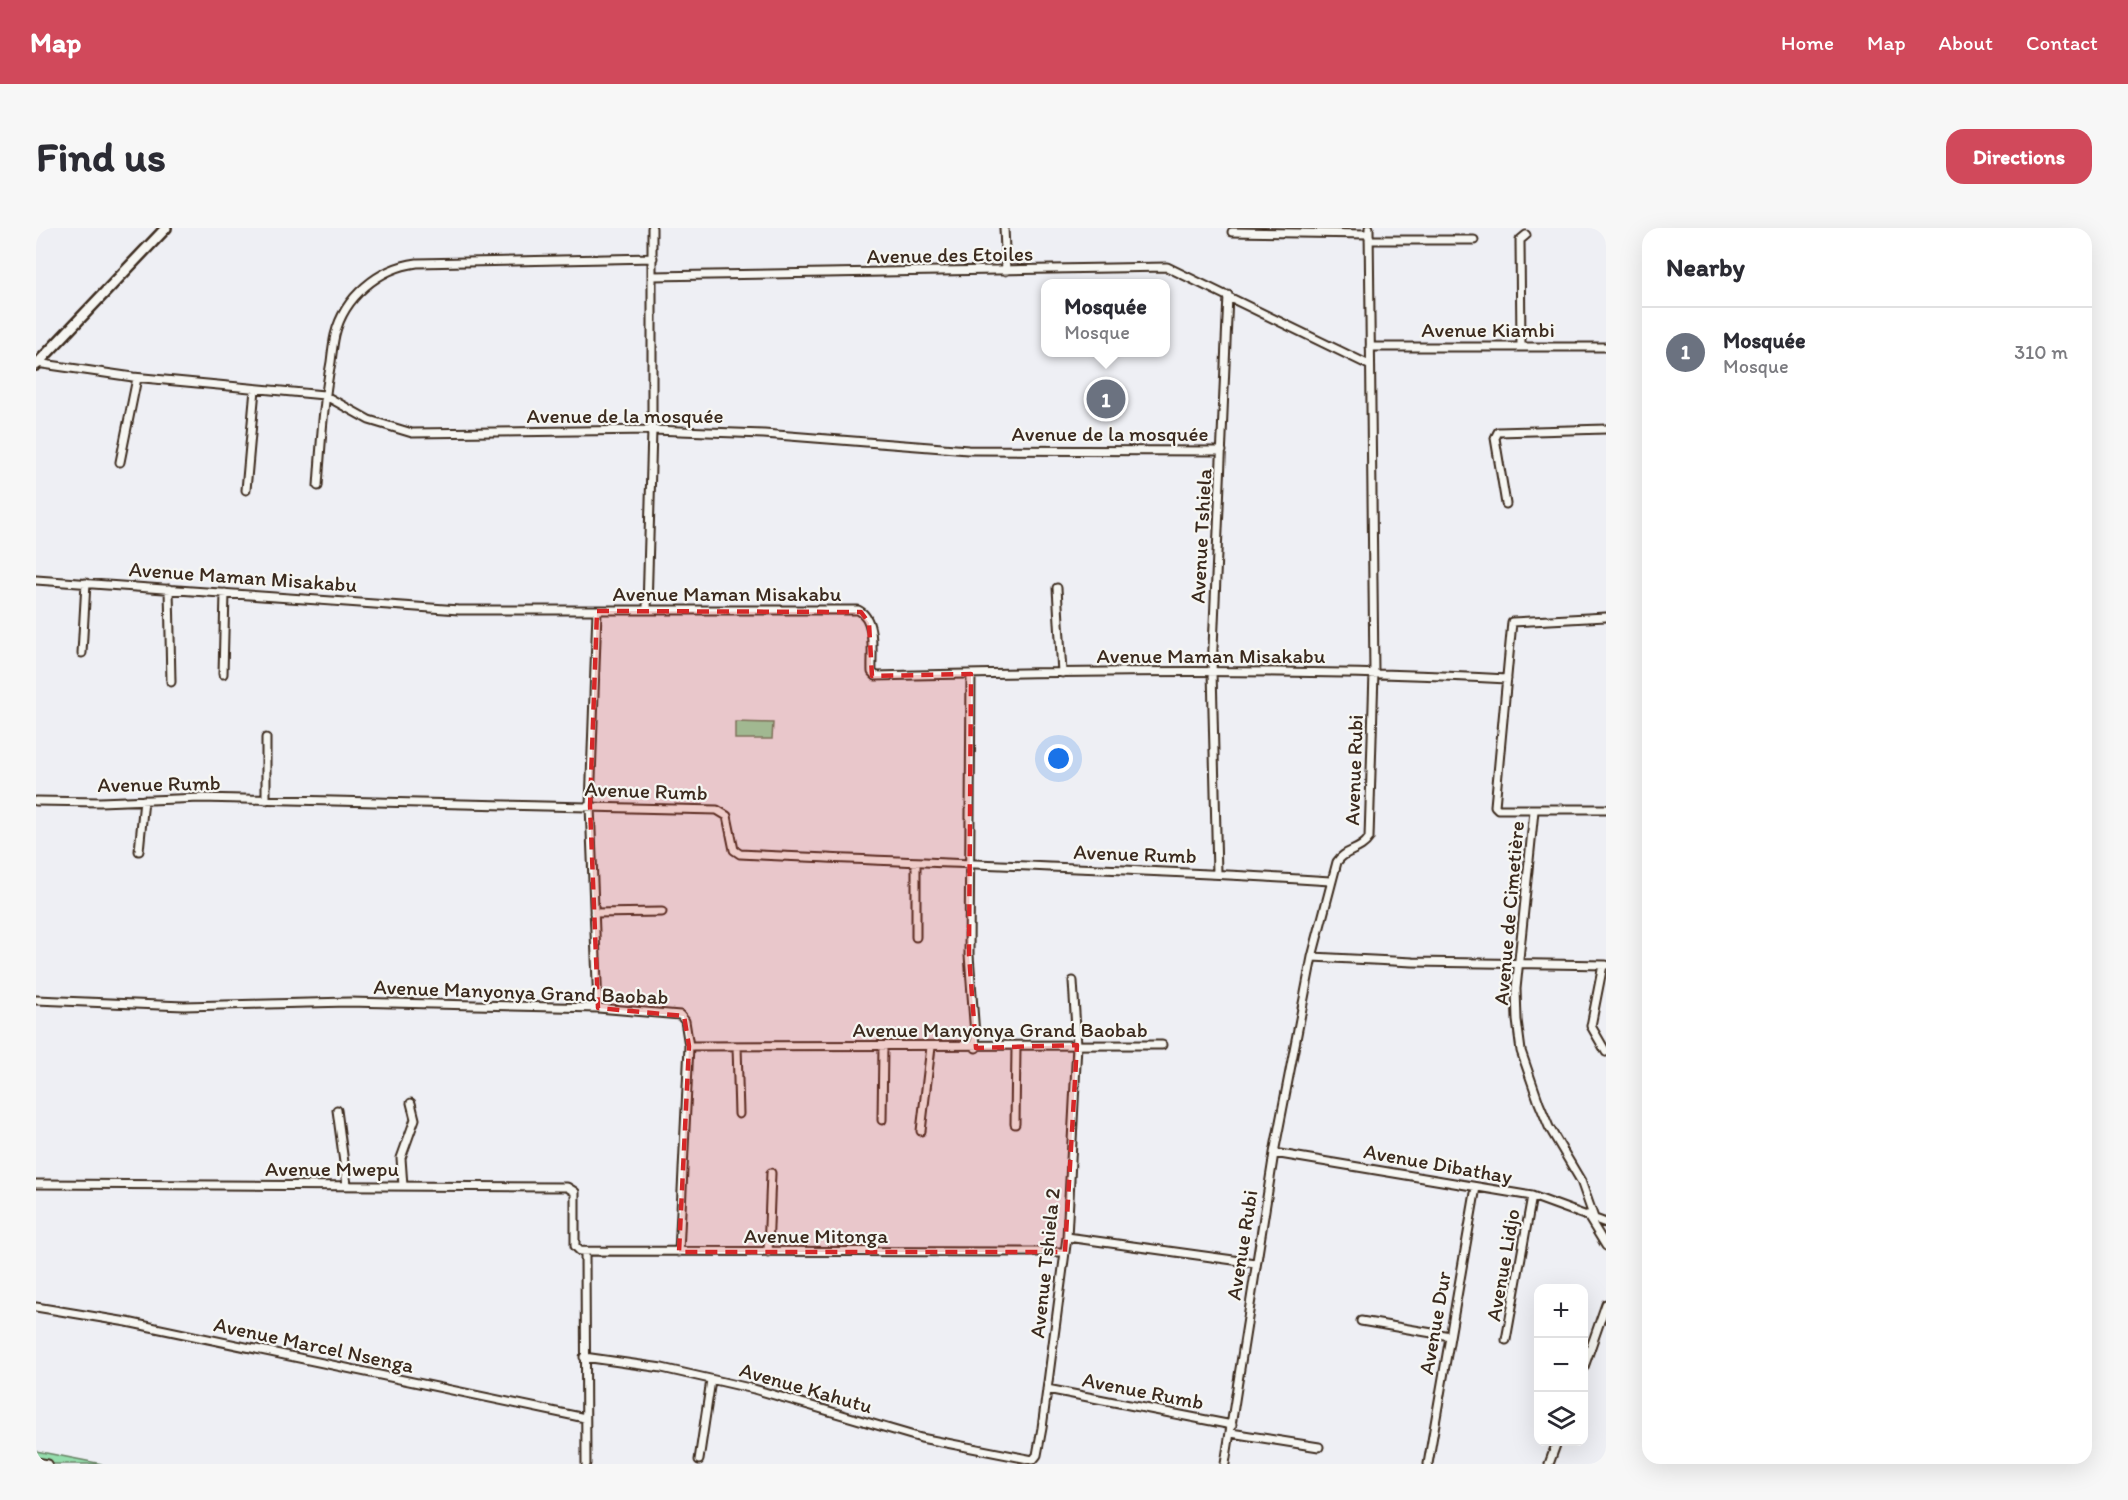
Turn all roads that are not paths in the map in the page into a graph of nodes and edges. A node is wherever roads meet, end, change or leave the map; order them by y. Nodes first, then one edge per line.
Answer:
1 (166, 228) edge
2 (652, 228) edge
3 (1004, 228) edge
4 (1232, 232) dead end
5 (1369, 234) edge
6 (1526, 235) dead end
7 (1474, 240) dead end
8 (653, 258) junction
9 (1006, 271) junction
10 (652, 276) junction
11 (1228, 295) junction
12 (1521, 345) junction
13 (1370, 347) junction
14 (1606, 347) edge
15 (36, 364) edge
16 (1369, 365) junction
17 (137, 378) junction
18 (255, 389) junction
19 (324, 395) junction
20 (1606, 429) edge
21 (652, 430) junction
22 (1222, 451) junction
23 (120, 462) dead end
24 (318, 486) dead end
25 (246, 490) dead end
26 (1506, 504) dead end
27 (36, 580) edge
28 (86, 583) junction
29 (1057, 588) dead end
30 (169, 589) junction
31 (225, 593) junction
32 (647, 609) junction
33 (597, 611) junction
34 (1606, 618) edge
35 (82, 653) dead end
36 (1212, 671) junction
37 (1374, 672) junction
38 (1062, 673) junction
39 (223, 674) dead end
40 (971, 674) junction
41 (1507, 678) junction
42 (171, 682) dead end
43 (266, 738) dead end
44 (144, 800) junction
45 (266, 800) junction
46 (36, 801) edge
47 (591, 806) junction
48 (1606, 809) edge
49 (1534, 811) junction
50 (140, 851) dead end
51 (916, 863) junction
52 (970, 866) junction
53 (1217, 873) junction
54 (1330, 881) junction
55 (662, 912) dead end
56 (594, 913) junction
57 (916, 937) dead end
58 (1312, 957) junction
59 (1519, 964) junction
60 (1605, 965) edge
61 (1073, 981) dead end
62 (36, 1000) edge
63 (598, 1008) junction
64 (689, 1046) junction
65 (736, 1046) junction
66 (1077, 1046) junction
67 (1162, 1046) dead end
68 (883, 1047) junction
69 (931, 1047) junction
70 (1016, 1047) junction
71 (976, 1048) junction
72 (1606, 1052) edge
73 (411, 1104) dead end
74 (337, 1110) dead end
75 (739, 1114) dead end
76 (882, 1120) dead end
77 (1015, 1124) dead end
78 (921, 1131) dead end
79 (1274, 1153) junction
80 (771, 1173) dead end
81 (36, 1184) edge
82 (347, 1185) junction
83 (403, 1186) junction
84 (1476, 1187) junction
85 (1532, 1196) junction
86 (1590, 1216) junction
87 (1606, 1223) edge
88 (1067, 1237) junction
89 (1606, 1245) edge
90 (585, 1252) junction
91 (679, 1252) junction
92 (768, 1252) junction
93 (1065, 1252) junction
94 (1255, 1263) junction
95 (1606, 1304) edge
96 (36, 1307) edge
97 (1361, 1321) dead end
98 (1450, 1336) junction
99 (1506, 1340) dead end
100 (1588, 1356) edge
101 (584, 1357) junction
102 (711, 1380) junction
103 (1047, 1389) junction
104 (585, 1418) junction
105 (1231, 1429) junction
106 (1556, 1446) edge
107 (1319, 1447) dead end
108 (699, 1460) dead end
109 (1017, 1461) edge
110 (36, 1462) edge
111 (48, 1464) edge
112 (586, 1464) edge
113 (1225, 1464) edge
114 (1428, 1464) edge
115 (1549, 1464) edge

1 - 15 street
2 - 8 street
3 - 9 street
4 - 5 street
5 - 7 street
5 - 13 street, Avenue Rubi
6 - 12 street
8 - 10 street
8 - 19 street
9 - 10 street, Avenue des Etoiles
9 - 11 street, Avenue des Etoiles
10 - 21 street
11 - 16 street, Avenue des Etoiles
11 - 22 street, Avenue Tshiela
12 - 13 street, Avenue Kiambi
12 - 14 street, Avenue Kiambi
13 - 16 street, Avenue Rubi
15 - 17 street, Avenue de la mosquée
16 - 37 street, Avenue Rubi
17 - 18 street, Avenue de la mosquée
17 - 23 street
18 - 19 street, Avenue de la mosquée
18 - 25 street
19 - 21 street, Avenue de la mosquée
19 - 24 street
20 - 26 street
21 - 22 street, Avenue de la mosquée
21 - 32 street
22 - 36 street, Avenue Tshiela
27 - 28 street, Avenue Maman Misakabu
28 - 30 street, Avenue Maman Misakabu
28 - 35 street
29 - 38 street
30 - 31 street, Avenue Maman Misakabu
30 - 42 street
31 - 33 street, Avenue Maman Misakabu
31 - 39 street
32 - 33 street, Avenue Maman Misakabu
32 - 40 street, Avenue Maman Misakabu
33 - 47 street
34 - 41 street
36 - 37 street, Avenue Maman Misakabu
36 - 38 street, Avenue Maman Misakabu
36 - 53 street, Avenue Tshiela
37 - 41 street, Avenue Maman Misakabu
37 - 54 street, Avenue Rubi
38 - 40 street, Avenue Maman Misakabu
40 - 52 street
41 - 49 street
43 - 45 street
44 - 45 street, Avenue Rumb
44 - 46 street, Avenue Rumb
44 - 50 street
45 - 47 street, Avenue Rumb
47 - 51 street, Avenue Rumb
47 - 56 street
48 - 49 street
49 - 59 street, Avenue de Cimetière
51 - 52 street, Avenue Rumb
51 - 57 street
52 - 53 street, Avenue Rumb
52 - 71 street
53 - 54 street, Avenue Rumb
54 - 58 street, Avenue Rubi
55 - 56 street
56 - 63 street
58 - 59 street
58 - 79 street, Avenue Rubi
59 - 60 street
59 - 86 street, Avenue de Cimetière
60 - 72 street
61 - 66 street, Avenue Tshiela 2
62 - 63 street, Avenue Manyonya Grand Baobab
63 - 64 street, Avenue Manyonya Grand Baobab
64 - 65 street, Avenue Manyonya Grand Baobab
64 - 91 street
65 - 68 street, Avenue Manyonya Grand Baobab
65 - 75 street
66 - 67 street, Avenue Manyonya Grand Baobab
66 - 70 street, Avenue Manyonya Grand Baobab
66 - 88 street, Avenue Tshiela 2
68 - 69 street, Avenue Manyonya Grand Baobab
68 - 76 street
69 - 71 street, Avenue Manyonya Grand Baobab
69 - 78 street
70 - 71 street, Avenue Manyonya Grand Baobab
70 - 77 street
73 - 83 street
74 - 82 street
79 - 84 street, Avenue Dibathay
79 - 94 street, Avenue Rubi
80 - 92 street
81 - 82 street, Avenue Mwepu
82 - 83 street, Avenue Mwepu
83 - 90 street, Avenue Mwepu
84 - 85 street, Avenue Dibathay
84 - 98 street, Avenue Dur
85 - 86 street, Avenue Dibathay
85 - 99 street, Avenue Lidjo
86 - 87 street, Avenue Dibathay
86 - 89 street, Avenue de Cimetière
88 - 93 street, Avenue Tshiela 2
88 - 94 street
90 - 91 street, Avenue Mitonga
90 - 101 street
91 - 92 street, Avenue Mitonga
92 - 93 street, Avenue Mitonga
93 - 103 street, Avenue Tshiela 2
94 - 105 street, Avenue Rubi
95 - 100 street
96 - 104 street, Avenue Marcel Nsenga
97 - 98 street
98 - 114 street, Avenue Dur
101 - 102 street, Avenue Kahutu
101 - 104 street
102 - 108 street
102 - 109 street, Avenue Kahutu
103 - 105 street, Avenue Rumb
103 - 109 street, Avenue Tshiela 2
104 - 112 street
105 - 107 street
105 - 113 street, Avenue Rubi
106 - 115 street
110 - 111 street

